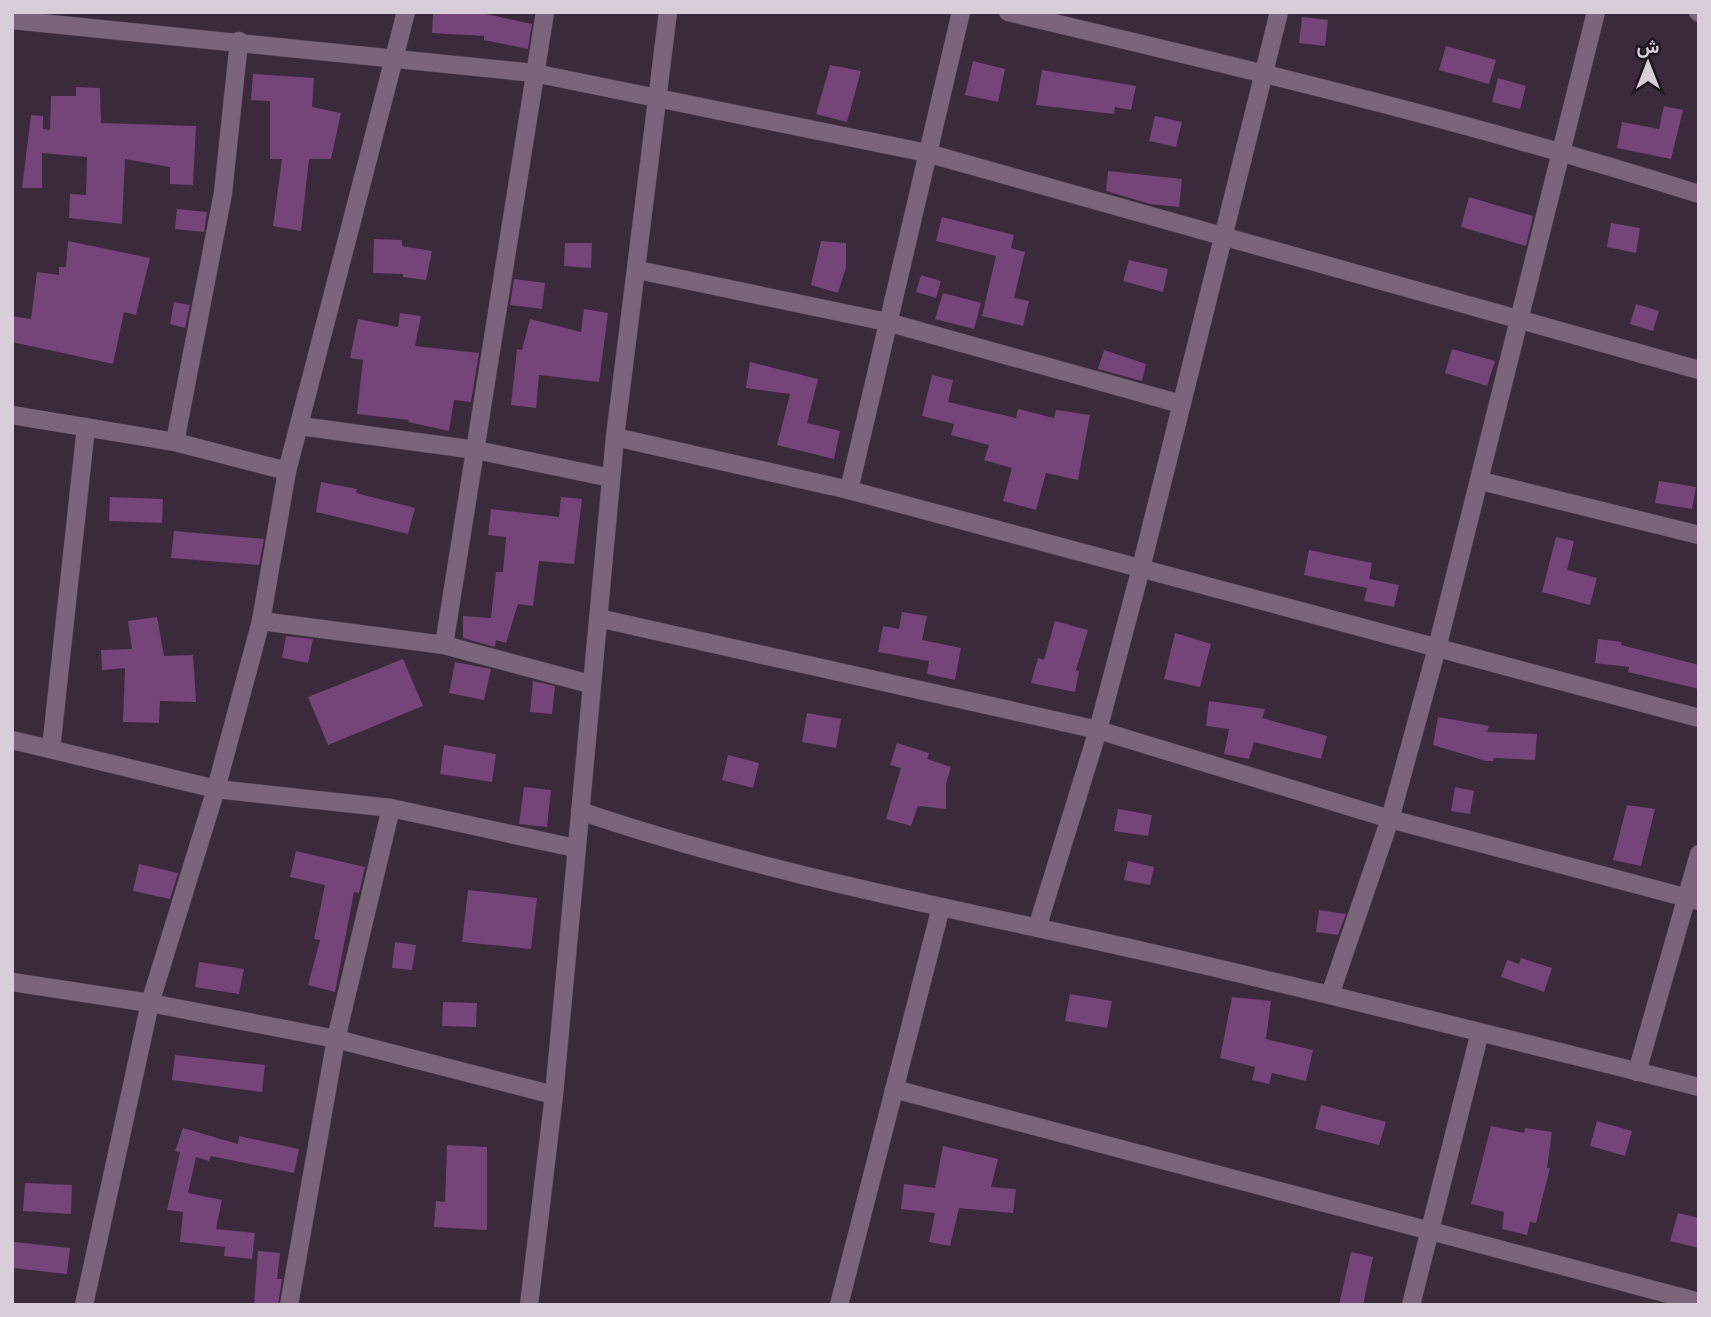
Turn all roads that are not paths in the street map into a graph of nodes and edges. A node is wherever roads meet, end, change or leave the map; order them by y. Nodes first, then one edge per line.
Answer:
1 (405, 12) edge
2 (545, 12) edge
3 (668, 12) edge
4 (961, 12) edge
5 (1007, 12) edge
6 (1279, 12) edge
7 (1596, 12) edge
8 (12, 20) edge
9 (239, 41) junction
10 (396, 59) junction
11 (534, 73) junction
12 (1264, 73) junction
13 (658, 99) junction
14 (1563, 151) junction
15 (927, 153) junction
16 (1699, 194) edge
17 (1223, 237) junction
18 (638, 270) junction
19 (1521, 319) junction
20 (887, 322) junction
21 (1699, 370) edge
22 (1181, 404) junction
23 (12, 415) edge
24 (300, 426) junction
25 (86, 427) junction
26 (615, 437) junction
27 (175, 442) junction
28 (476, 450) junction
29 (287, 471) junction
30 (611, 478) junction
31 (1481, 481) junction
32 (849, 490) junction
33 (1699, 535) edge
34 (1141, 568) junction
35 (598, 618) junction
36 (261, 621) junction
37 (443, 645) junction
38 (1437, 648) junction
39 (590, 684) junction
40 (1699, 718) edge
41 (1098, 730) junction
42 (12, 740) edge
43 (51, 749) junction
44 (216, 789) junction
45 (391, 808) junction
46 (580, 811) junction
47 (1390, 819) junction
48 (575, 848) junction
49 (1699, 855) edge
50 (1694, 900) edge
51 (941, 907) junction
52 (1037, 928) junction
53 (12, 982) edge
54 (1330, 995) junction
55 (150, 1003) junction
56 (1480, 1032) junction
57 (336, 1039) junction
58 (1637, 1072) junction
59 (1699, 1087) edge
60 (894, 1088) junction
61 (554, 1095) junction
62 (1429, 1231) junction
63 (1699, 1302) edge
64 (84, 1305) edge
65 (289, 1305) edge
66 (529, 1305) edge
67 (839, 1305) edge
68 (1411, 1305) edge

1 - 10 street
2 - 11 street
3 - 13 street
4 - 15 street
5 - 12 street
6 - 12 street
7 - 14 street
8 - 9 street
9 - 10 street
9 - 27 street
10 - 11 street
10 - 24 street
11 - 13 street
11 - 28 street
12 - 14 street
12 - 17 street
13 - 15 street
13 - 18 street
14 - 16 street
14 - 19 street
15 - 17 street
15 - 20 street
17 - 19 street
17 - 22 street
18 - 20 street
18 - 26 street
19 - 21 street
19 - 31 street
20 - 22 street
20 - 32 street
22 - 34 street
23 - 25 street
24 - 28 street
24 - 29 street
25 - 27 street
25 - 43 street
26 - 30 street
26 - 32 street
27 - 29 street
28 - 30 street
28 - 37 street
29 - 36 street
30 - 35 street
31 - 33 street
31 - 38 street
32 - 34 street
34 - 38 street
34 - 41 street
35 - 39 street
35 - 41 street
36 - 37 street
36 - 44 street
37 - 39 street
38 - 40 street
38 - 47 street
39 - 46 street
41 - 47 street
41 - 52 street
42 - 43 street
43 - 44 street
44 - 45 street
44 - 55 street
45 - 48 street
45 - 57 street
46 - 48 street
46 - 51 street
47 - 50 street
47 - 54 street
48 - 61 street
49 - 50 street
50 - 58 street
51 - 52 street
51 - 60 street
52 - 54 street
53 - 55 street
54 - 56 street
55 - 57 street
55 - 64 street
56 - 58 street
56 - 62 street
57 - 61 street
57 - 65 street
58 - 59 street
60 - 62 street
60 - 67 street
61 - 66 street
62 - 63 street
62 - 68 street

